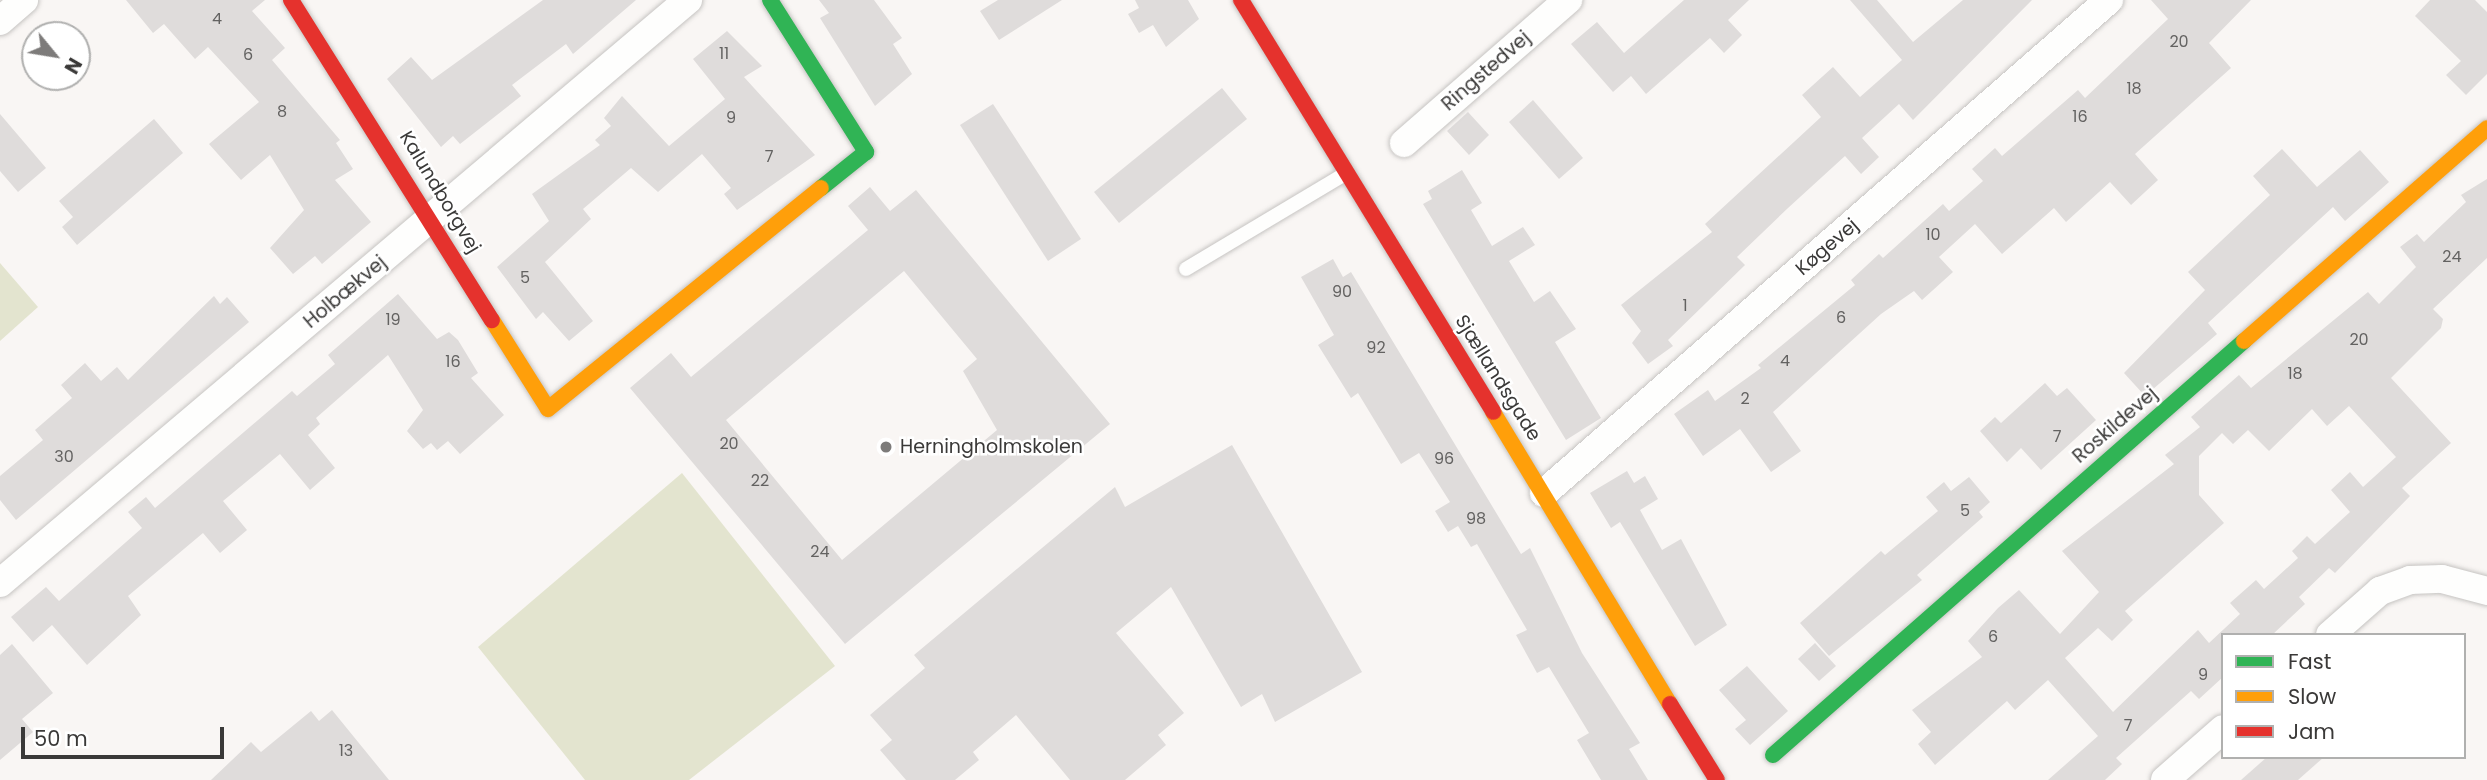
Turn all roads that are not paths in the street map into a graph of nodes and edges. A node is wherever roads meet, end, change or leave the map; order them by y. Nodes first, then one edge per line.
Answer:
1 (24, 0) edge
2 (291, 0) edge
3 (688, 0) edge
4 (770, 0) edge
5 (1241, 0) edge
6 (1567, 0) edge
7 (2109, 0) edge
8 (0, 21) edge
9 (2487, 128) edge
10 (1404, 143) dead end
11 (1346, 173) junction
12 (432, 219) junction
13 (1186, 269) dead end
14 (1544, 493) junction
15 (0, 583) edge
16 (2487, 591) edge
17 (2332, 633) edge
18 (2221, 731) edge
19 (1773, 755) dead end
20 (1717, 780) edge
21 (2165, 780) edge

1 - 8 street
2 - 12 street, Kalundborgvej
3 - 12 street, Holbækvej
4 - 12 street, Kalundborgvej
5 - 11 street, Sjællandsgade
6 - 10 street, Ringstedvej
7 - 14 street, Køgevej
9 - 19 street, Roskildevej
11 - 13 lane
11 - 14 street, Sjællandsgade
12 - 15 street, Holbækvej
14 - 20 street, Sjællandsgade
16 - 17 street
18 - 21 street

